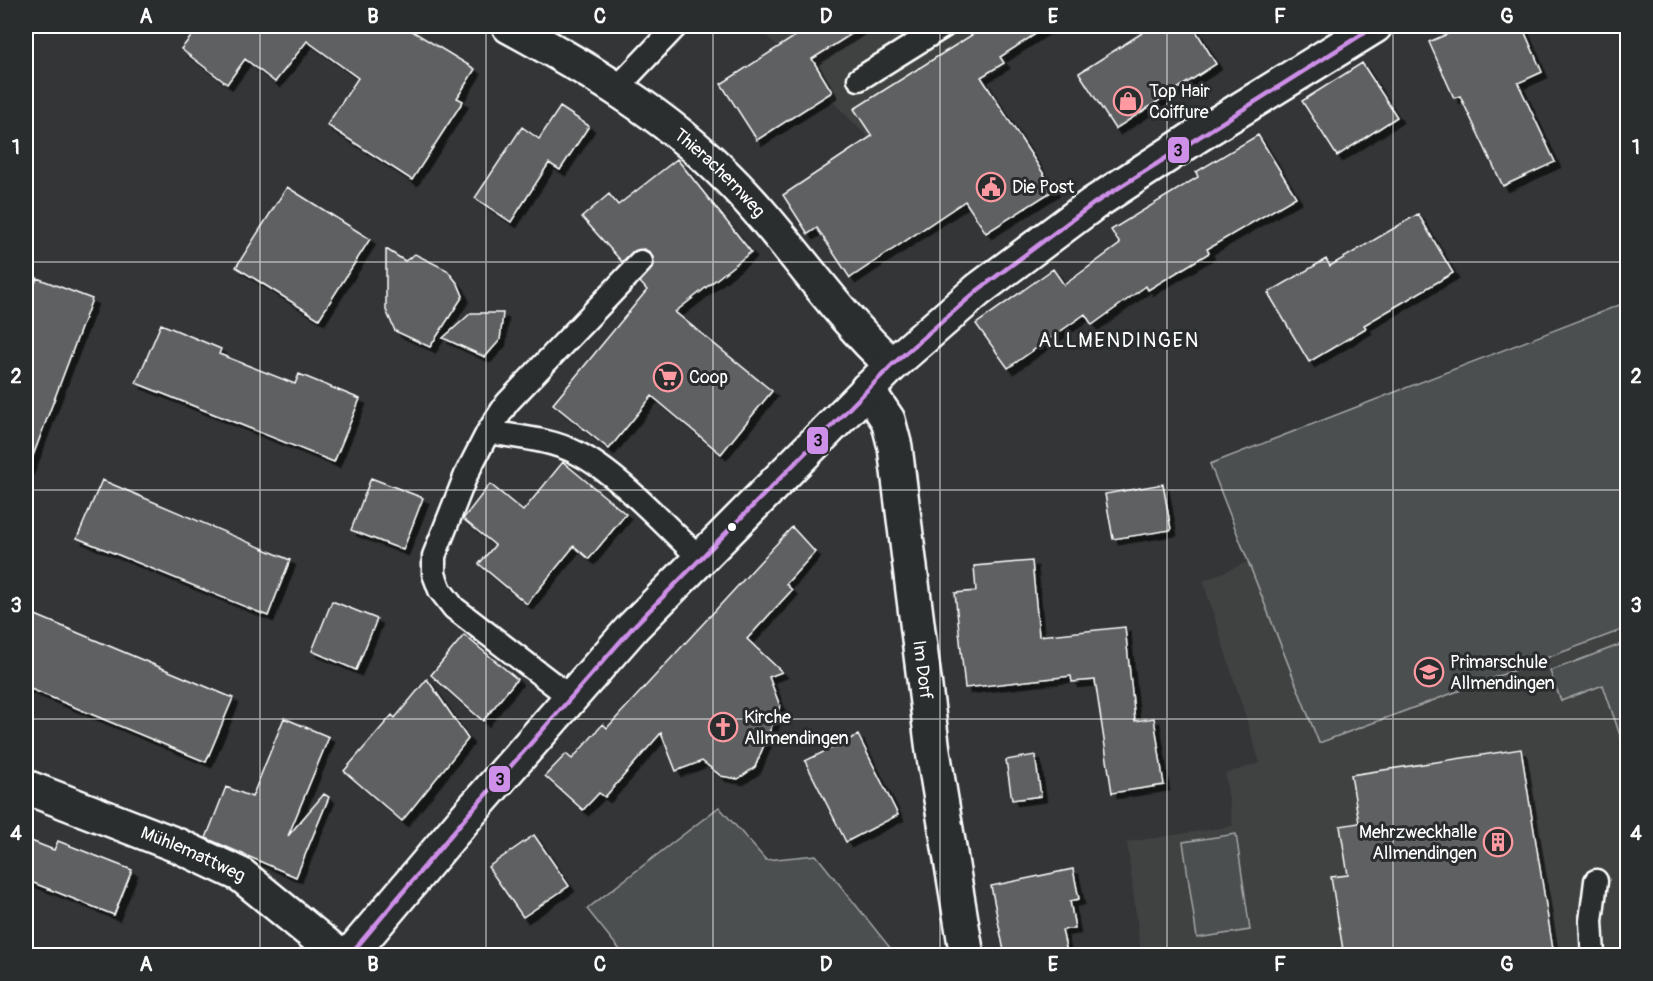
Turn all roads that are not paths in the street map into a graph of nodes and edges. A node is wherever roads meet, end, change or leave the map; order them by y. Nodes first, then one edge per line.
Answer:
1 (509, 26) edge
2 (676, 26) edge
3 (944, 26) edge
4 (1355, 31) edge
5 (859, 79) dead end
6 (617, 88) junction
7 (641, 262) dead end
8 (892, 365) junction
9 (867, 389) junction
10 (488, 432) junction
11 (699, 557) junction
12 (570, 697) junction
13 (26, 787) edge
14 (1596, 881) dead end
15 (339, 956) edge
16 (349, 956) edge
17 (967, 956) edge
18 (1593, 956) edge

1 - 6 street, Thierachernweg
2 - 6 lane
3 - 5 lane
4 - 8 street
6 - 8 street, Thierachernweg
7 - 10 lane
8 - 9 street
9 - 11 street
9 - 17 street, Im Dorf
10 - 11 lane
10 - 12 lane
11 - 12 street
12 - 16 street
13 - 15 street, Mühlemattweg
14 - 18 lane

